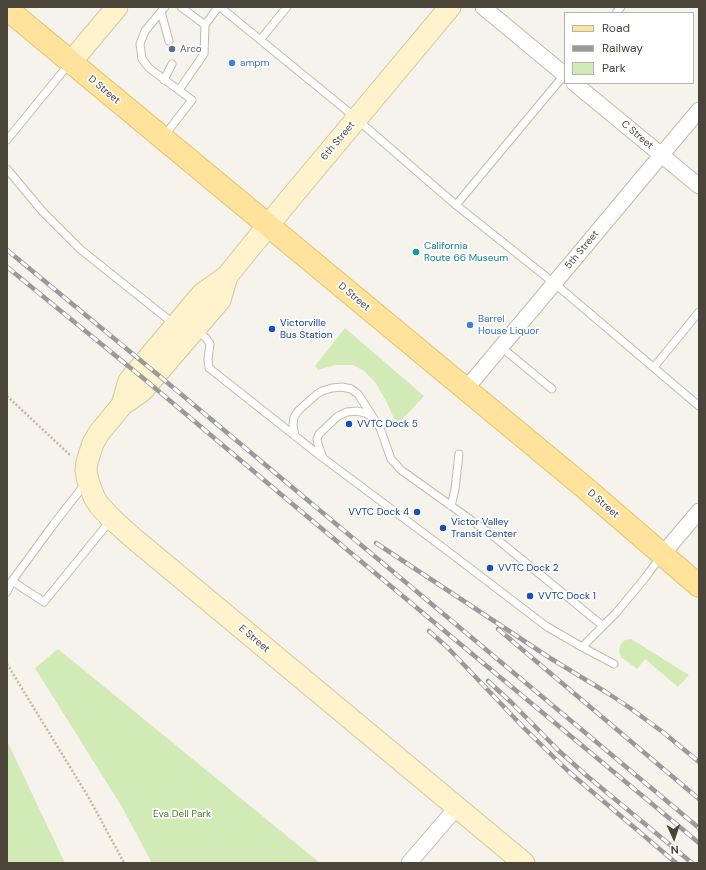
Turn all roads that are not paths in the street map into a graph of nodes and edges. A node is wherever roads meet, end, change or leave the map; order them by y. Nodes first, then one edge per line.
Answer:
1 (117, 7) edge
2 (181, 7) edge
3 (219, 7) edge
4 (287, 7) edge
5 (450, 7) edge
6 (483, 7) edge
7 (7, 9) edge
8 (163, 10) edge
9 (205, 25) junction
10 (169, 40) dead end
11 (260, 40) junction
12 (71, 62) junction
13 (172, 64) dead end
14 (564, 74) edge
15 (164, 80) junction
16 (564, 80) edge
17 (575, 84) edge
18 (179, 90) junction
19 (699, 110) edge
20 (356, 120) junction
21 (163, 138) junction
22 (7, 140) edge
23 (661, 155) junction
24 (7, 169) edge
25 (699, 186) edge
26 (456, 205) junction
27 (268, 225) junction
28 (554, 283) junction
29 (699, 312) edge
30 (186, 327) junction
31 (501, 347) junction
32 (654, 367) junction
33 (552, 389) dead end
34 (465, 390) junction
35 (699, 406) edge
36 (374, 418) junction
37 (295, 436) junction
38 (459, 454) dead end
39 (323, 458) junction
40 (87, 475) junction
41 (451, 506) junction
42 (699, 511) edge
43 (112, 519) junction
44 (662, 555) junction
45 (12, 582) junction
46 (699, 586) edge
47 (7, 592) edge
48 (603, 626) junction
49 (582, 647) junction
50 (614, 664) dead end
51 (458, 807) junction
52 (409, 863) edge
53 (524, 863) edge

1 - 12 street
2 - 9 lane
3 - 9 lane
3 - 11 lane
4 - 11 lane
5 - 20 street, 6th Street
6 - 14 street, C Street
7 - 12 main road, D Street
8 - 10 lane
8 - 15 lane
9 - 18 lane
11 - 20 lane
12 - 21 main road, D Street
12 - 22 lane
13 - 15 lane
15 - 18 lane
16 - 26 lane
17 - 23 street, C Street
18 - 21 lane
19 - 23 street, 5th Street
20 - 26 lane
20 - 27 street, 6th Street
21 - 27 main road, D Street
23 - 25 street, C Street
23 - 28 street, 5th Street
24 - 30 lane
26 - 28 lane
27 - 30 street, 6th Street
27 - 34 main road, D Street
28 - 31 street, 5th Street
28 - 32 lane
29 - 32 lane
30 - 37 lane
30 - 40 street, 6th Street
31 - 33 lane
31 - 34 street, 5th Street
32 - 35 lane
34 - 44 main road, D Street
36 - 37 lane
36 - 39 lane
36 - 41 lane
37 - 39 lane
38 - 41 lane
39 - 49 lane
40 - 43 street, E Street
40 - 45 lane
41 - 48 lane
42 - 44 street
43 - 45 lane
43 - 51 street, E Street
44 - 46 main road, D Street
44 - 48 lane
45 - 47 lane
48 - 49 lane
49 - 50 lane
51 - 52 street
51 - 53 street, E Street

